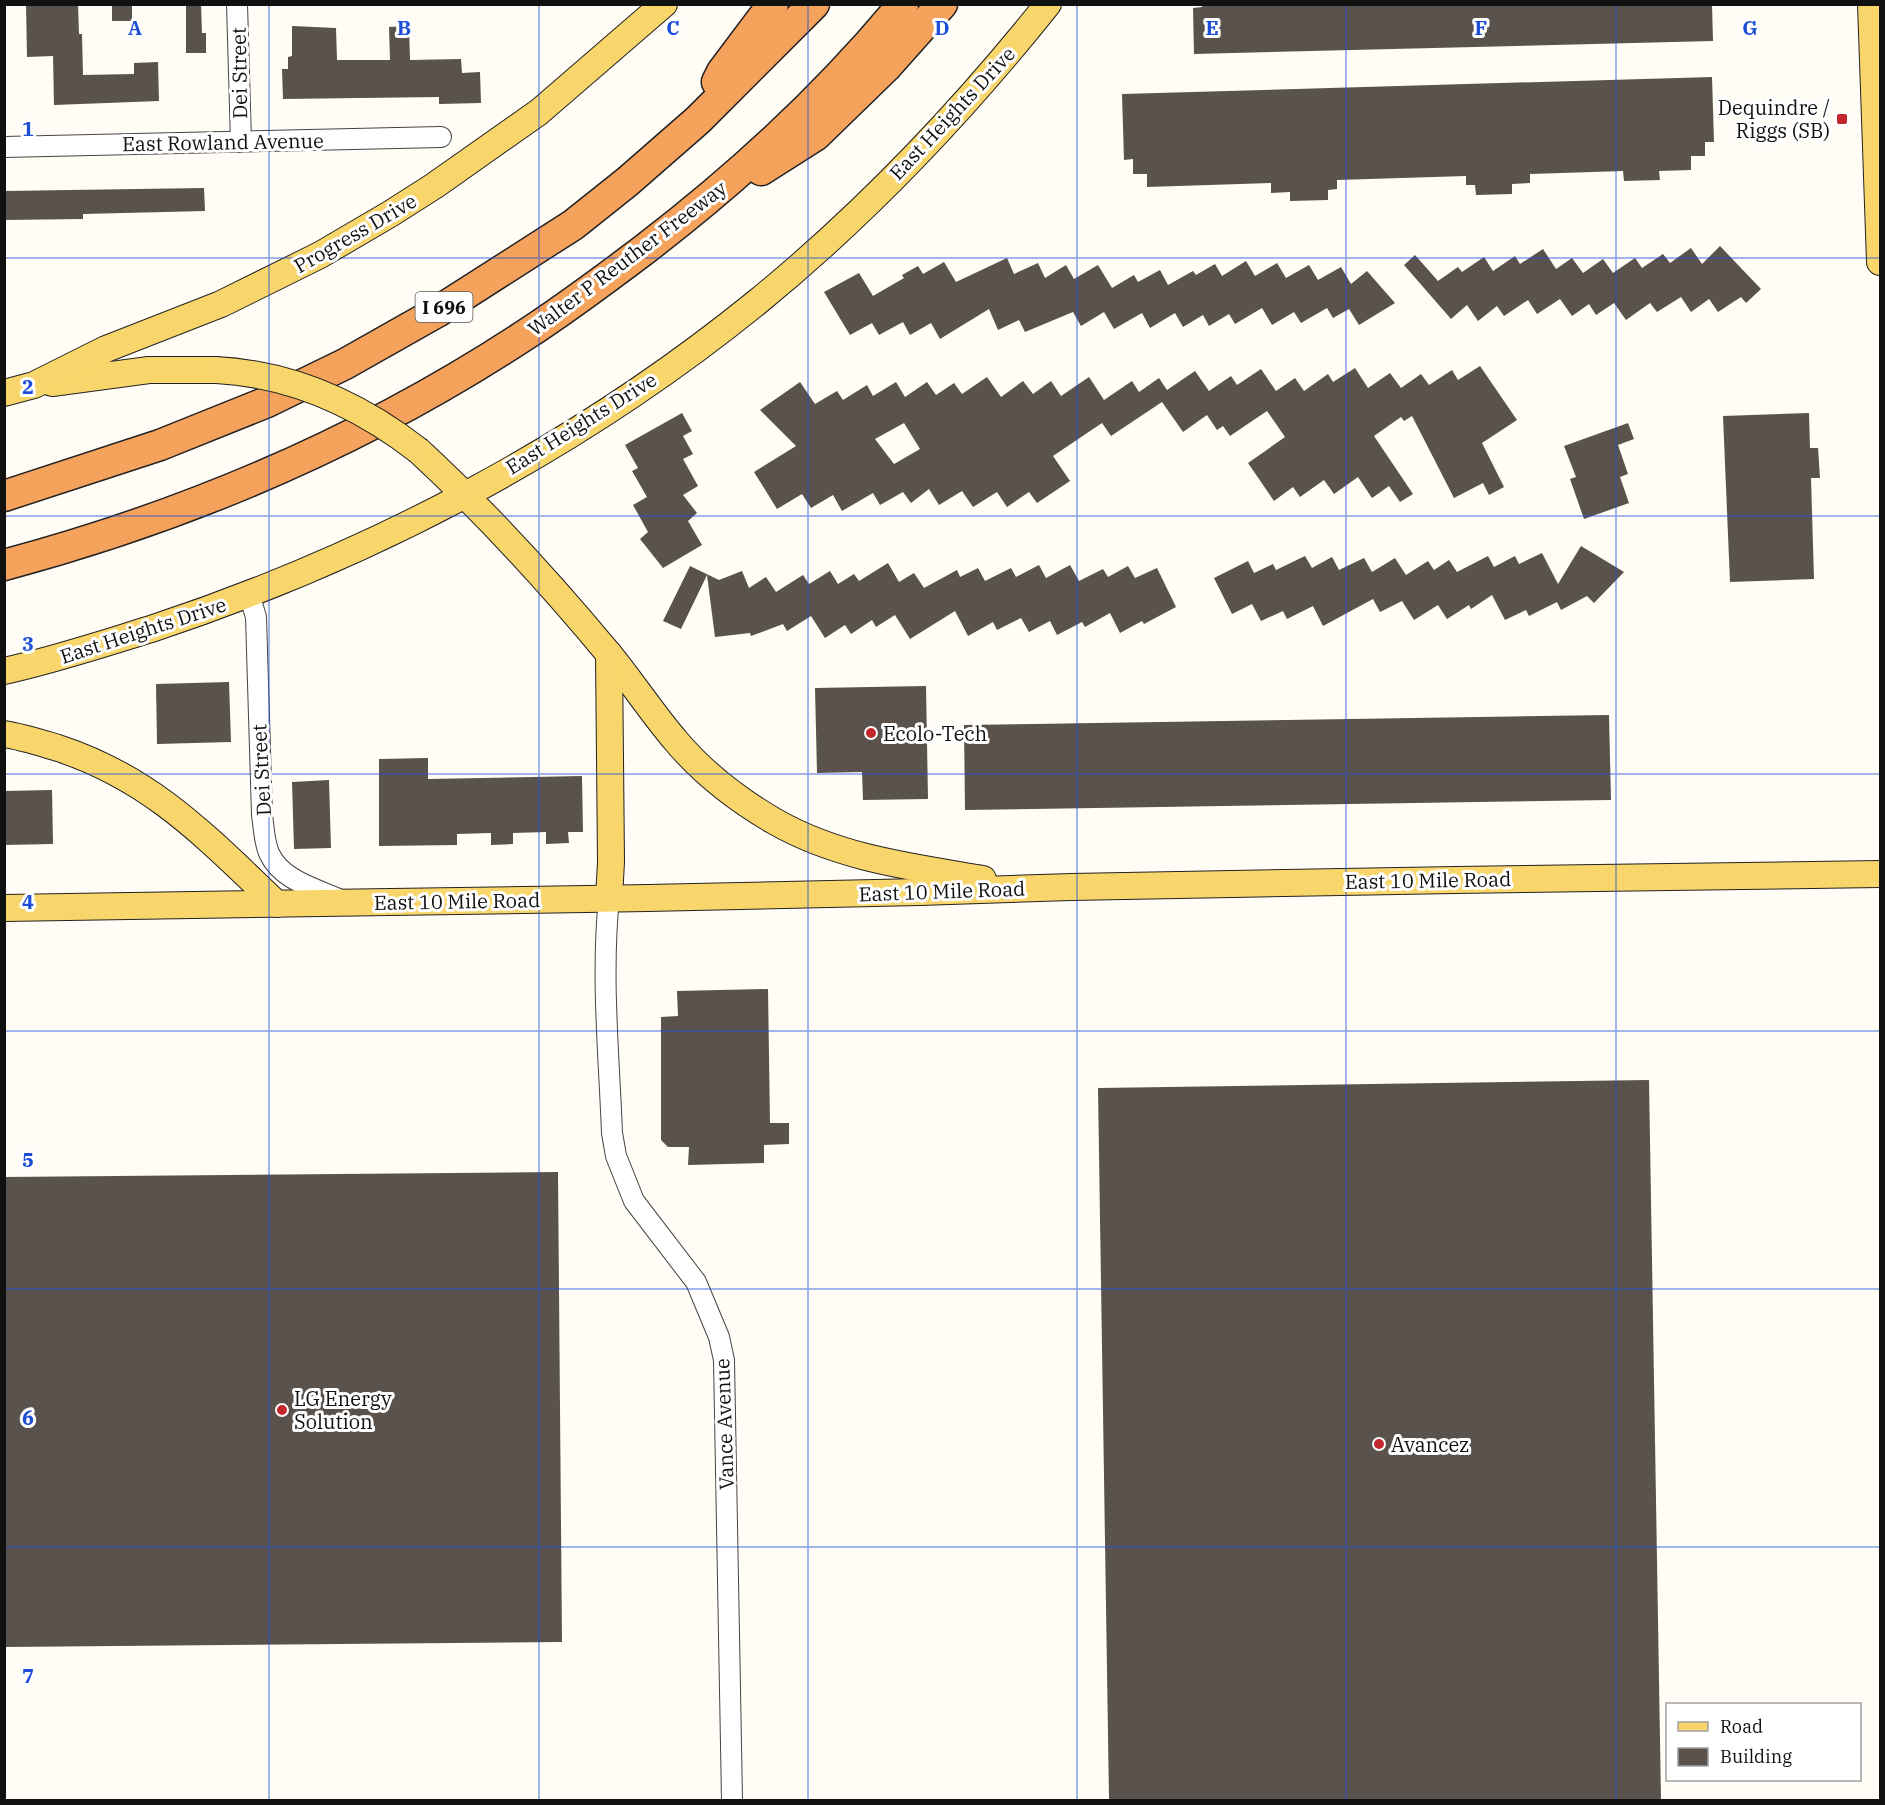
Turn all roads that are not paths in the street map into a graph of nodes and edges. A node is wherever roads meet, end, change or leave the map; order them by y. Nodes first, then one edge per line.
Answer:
1 (237, 4) edge
2 (664, 4) edge
3 (773, 4) edge
4 (814, 4) edge
5 (903, 4) edge
6 (942, 4) edge
7 (1048, 4) edge
8 (1871, 4) edge
9 (698, 120) junction
10 (441, 137) dead end
11 (241, 142) junction
12 (4, 147) edge
13 (1879, 161) edge
14 (685, 218) junction
15 (1881, 262) edge
16 (34, 385) junction
17 (4, 393) edge
18 (466, 494) junction
19 (4, 496) edge
20 (4, 565) edge
21 (249, 594) junction
22 (609, 654) junction
23 (4, 671) edge
24 (4, 734) edge
25 (1881, 874) edge
26 (1031, 888) junction
27 (609, 898) junction
28 (346, 903) junction
29 (277, 904) junction
30 (4, 908) edge
31 (732, 1800) edge

1 - 11 street, Dei Street
2 - 16 main road, Progress Drive
3 - 9 highway
4 - 9 highway, I 696
5 - 14 highway, Walter P Reuther Freeway
6 - 14 highway
7 - 18 main road, East Heights Drive
8 - 13 main road
9 - 19 highway, I 696
10 - 11 street, East Rowland Avenue
11 - 12 street, East Rowland Avenue
13 - 15 main road
14 - 20 highway, Walter P Reuther Freeway
16 - 17 main road, Progress Drive
16 - 18 main road, bridge
18 - 21 main road, East Heights Drive
18 - 22 main road
21 - 23 main road, East Heights Drive
21 - 28 street, Dei Street
22 - 26 main road
22 - 27 main road
24 - 29 main road
25 - 26 main road, East 10 Mile Road
26 - 27 main road, East 10 Mile Road
27 - 28 main road, East 10 Mile Road
27 - 31 street, Vance Avenue
28 - 29 main road, East 10 Mile Road
29 - 30 main road, East 10 Mile Road

